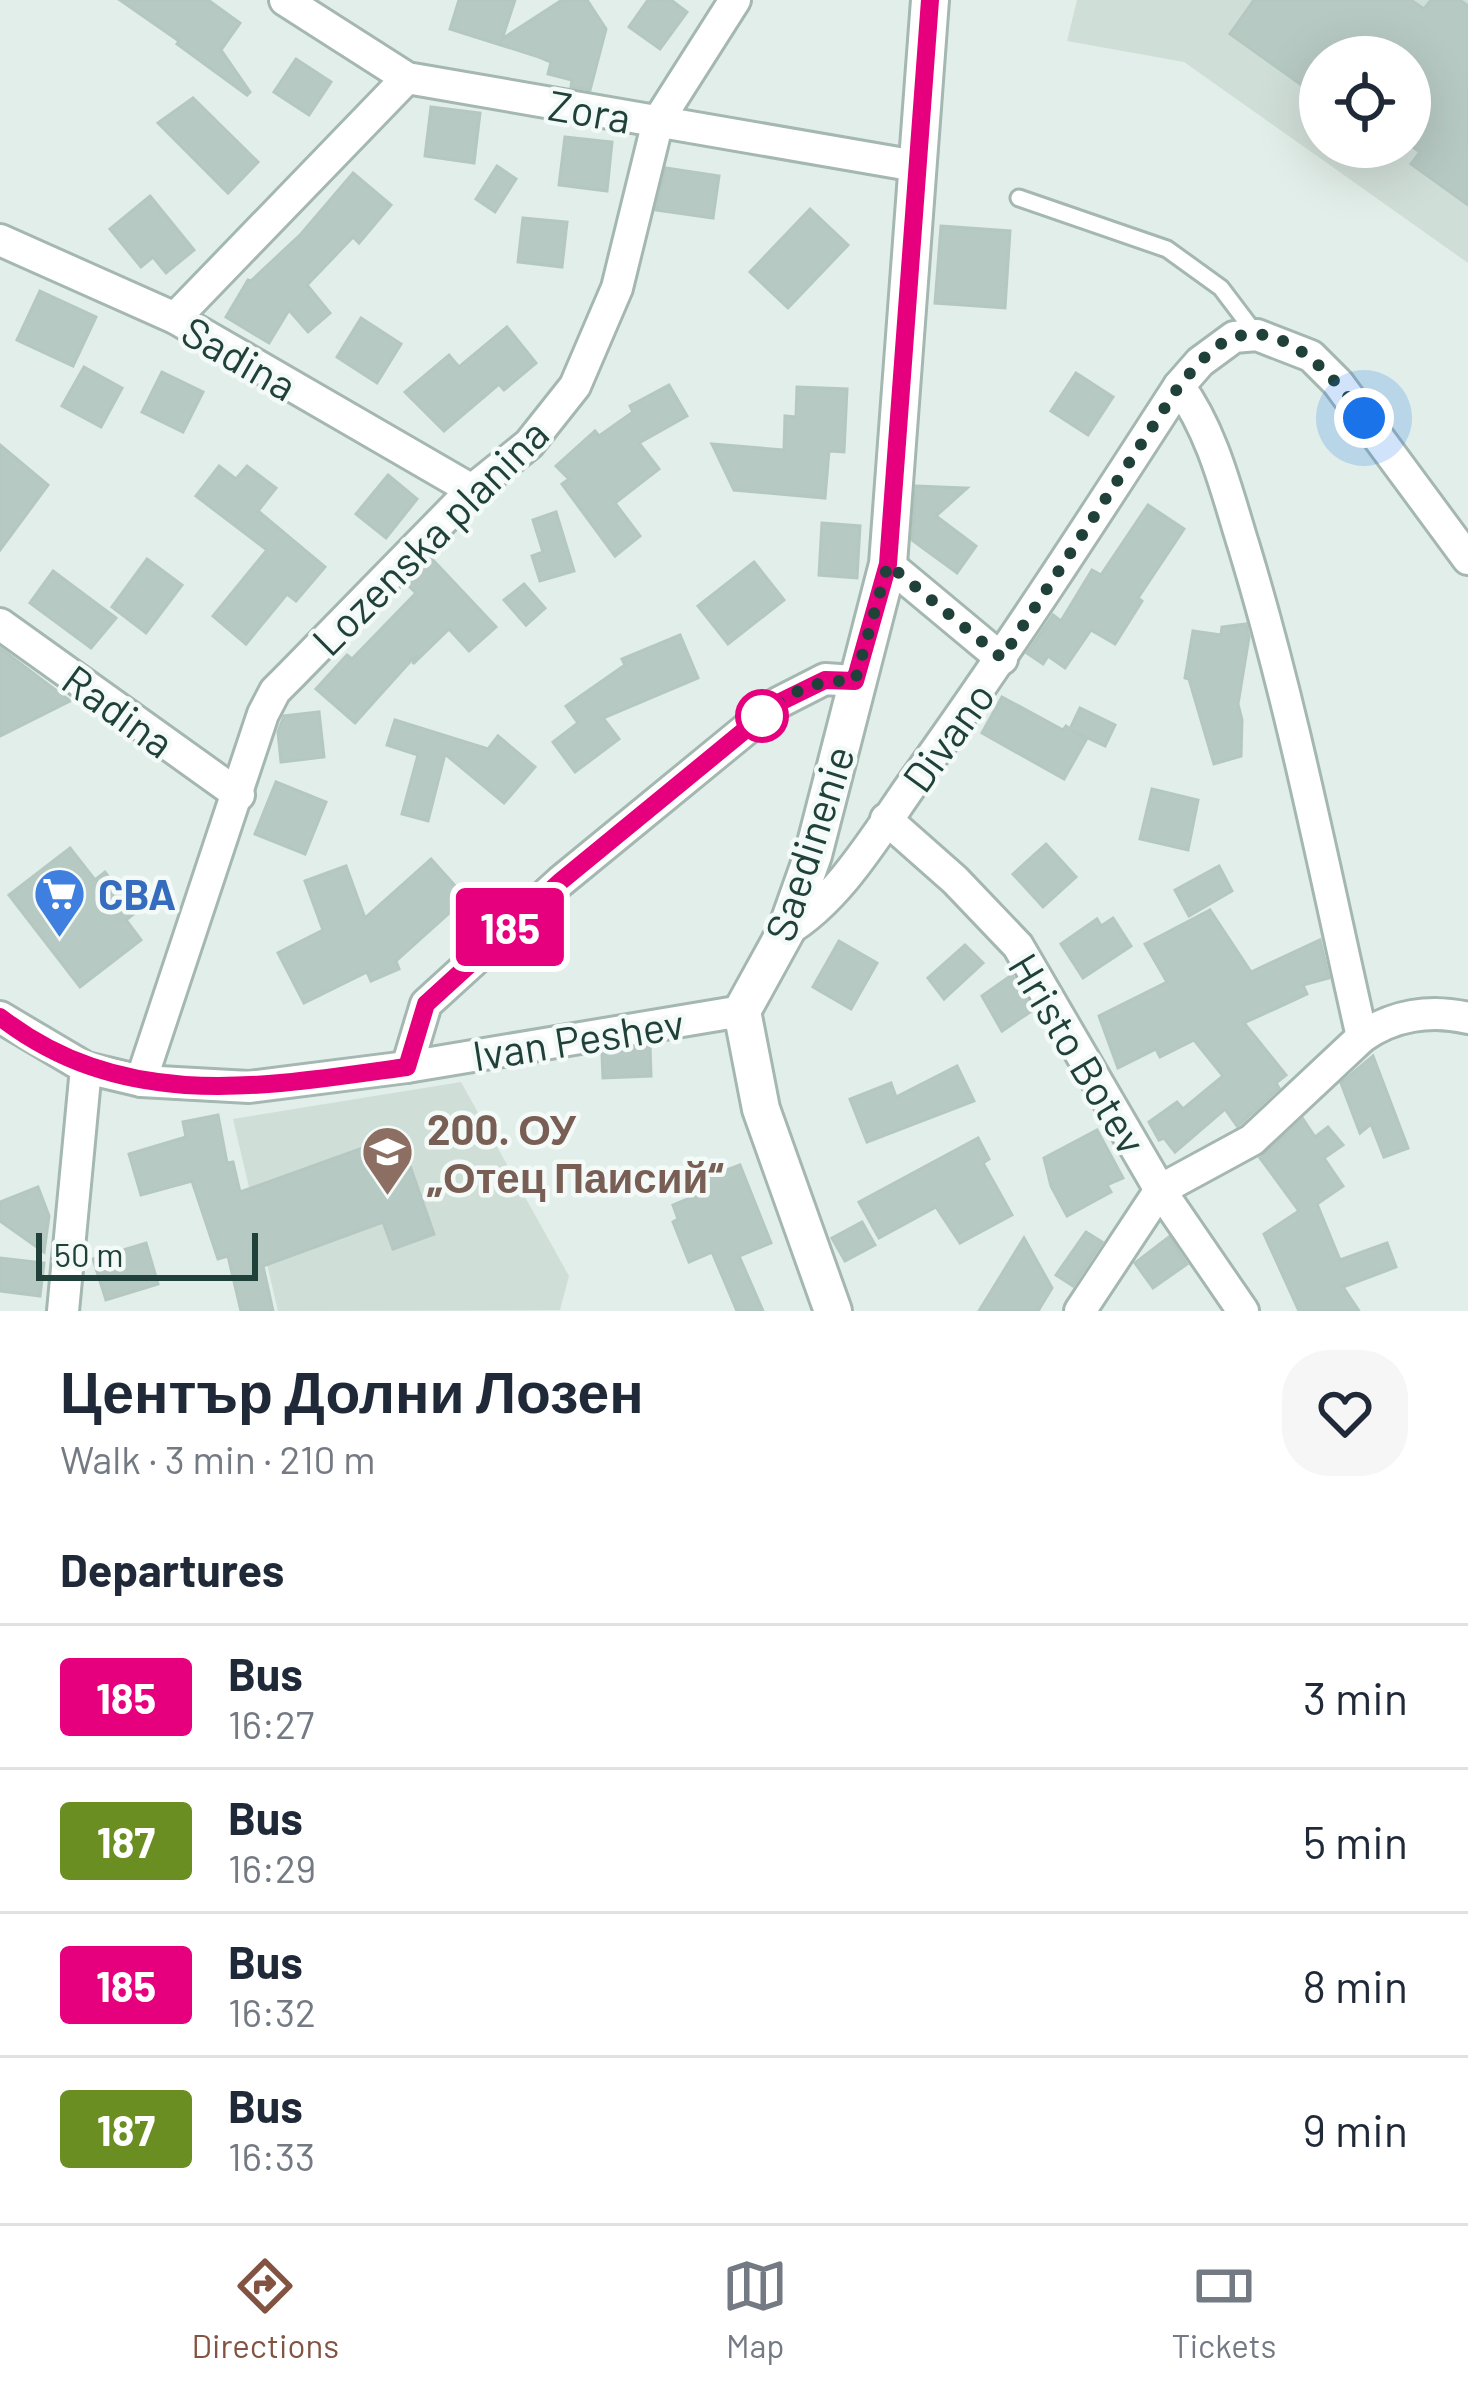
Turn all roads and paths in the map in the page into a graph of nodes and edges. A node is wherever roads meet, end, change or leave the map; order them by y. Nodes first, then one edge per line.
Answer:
1 (285, 0) edge
2 (735, 0) edge
3 (930, 0) edge
4 (407, 79) junction
5 (658, 122) junction
6 (916, 166) junction
7 (1019, 198) dead end
8 (0, 240) edge
9 (175, 318) junction
10 (1257, 335) junction
11 (1179, 386) junction
12 (472, 490) junction
13 (1468, 559) edge
14 (888, 564) junction
15 (0, 625) edge
16 (1002, 658) junction
17 (855, 681) junction
18 (239, 795) junction
19 (886, 819) junction
20 (786, 932) junction
21 (742, 1011) junction
22 (0, 1017) edge
23 (1468, 1018) edge
24 (1362, 1037) junction
25 (407, 1067) junction
26 (86, 1068) junction
27 (141, 1081) junction
28 (1160, 1190) junction
29 (63, 1311) edge
30 (833, 1311) edge
31 (1080, 1311) edge
32 (1243, 1311) edge

1 - 4 street, Zora
2 - 5 street, Lozenska planina
3 - 6 street, Saedinenie
4 - 5 street, Zora
4 - 9 street
5 - 6 street, Zora
5 - 12 street, Lozenska planina
6 - 14 street, Saedinenie
7 - 10 lane
8 - 9 street, Sadina
9 - 12 street, Sadina
10 - 11 street, Divano
10 - 13 street
11 - 16 street, Divano
11 - 24 street
12 - 18 street, Lozenska planina
14 - 16 street
14 - 17 street, Saedinenie
15 - 18 street, Radina
16 - 19 street, Divano
17 - 20 street, Saedinenie
17 - 25 street
18 - 27 street, Lozenska planina
19 - 20 street, Divano
19 - 28 street, Hristo Botev
20 - 21 street, Saedinenie
21 - 25 street, Ivan Peshev
21 - 30 street
22 - 26 street, Ivan Peshev
23 - 24 street
24 - 28 street
25 - 27 street, Ivan Peshev
26 - 27 street, Ivan Peshev
26 - 29 street
28 - 31 street
28 - 32 street, Hristo Botev

